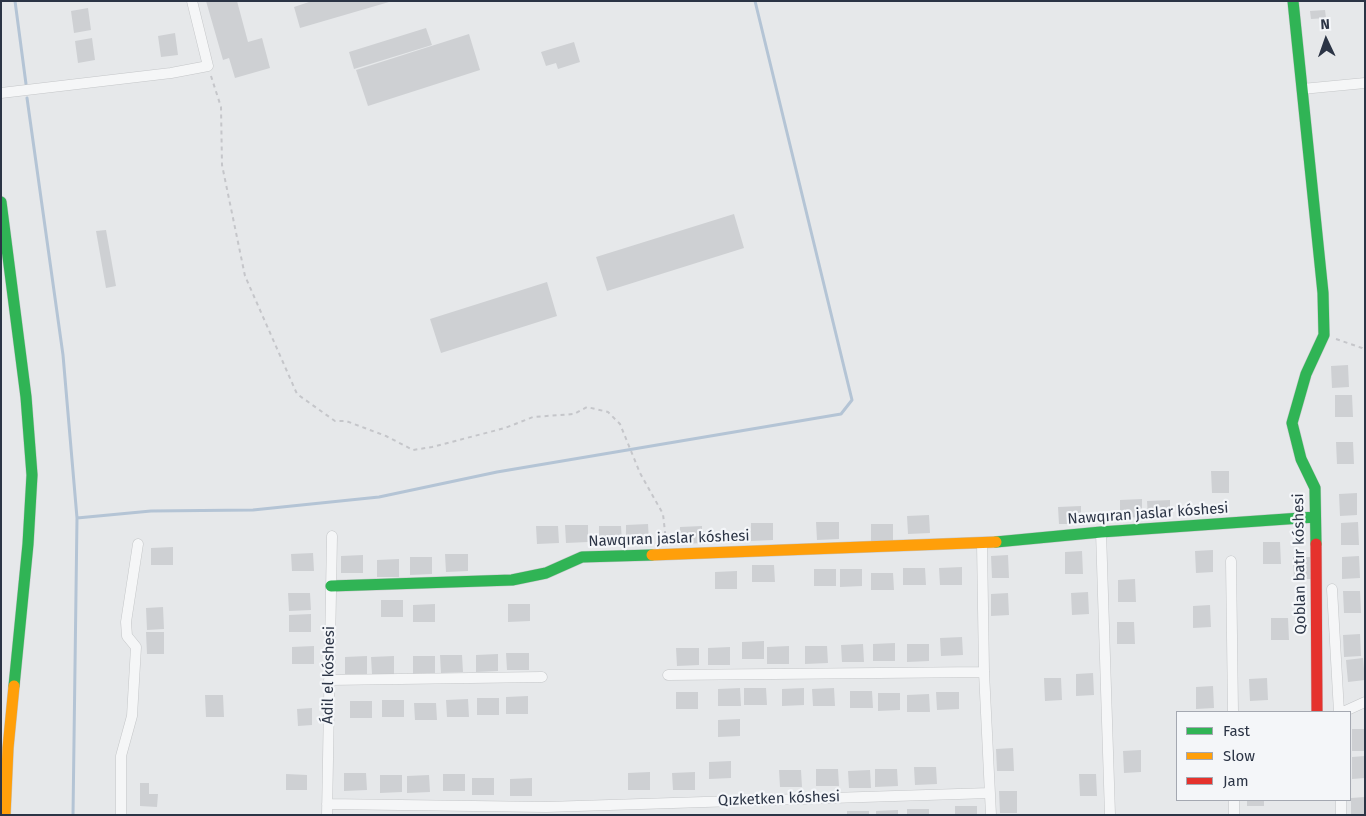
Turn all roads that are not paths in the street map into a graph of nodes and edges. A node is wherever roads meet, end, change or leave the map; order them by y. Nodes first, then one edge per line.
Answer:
1 (192, 1) edge
2 (1294, 1) edge
3 (1365, 83) edge
4 (1302, 89) junction
5 (1, 93) edge
6 (1, 202) edge
7 (1315, 517) junction
8 (1101, 532) junction
9 (332, 536) dead end
10 (982, 543) junction
11 (138, 544) dead end
12 (1231, 561) dead end
13 (331, 586) junction
14 (1332, 589) dead end
15 (984, 672) junction
16 (668, 675) dead end
17 (542, 677) dead end
18 (329, 680) junction
19 (1365, 702) edge
20 (1233, 711) edge
21 (1317, 711) edge
22 (1341, 711) edge
23 (1343, 711) edge
24 (990, 793) junction
25 (1234, 801) edge
26 (1341, 801) edge
27 (327, 809) edge
28 (5, 815) edge
29 (121, 815) edge
30 (990, 815) edge
31 (1110, 815) edge
32 (1234, 815) edge
33 (1341, 815) edge

1 - 5 street
2 - 4 street
3 - 4 street
4 - 7 street, Qoblan batır kóshesi
6 - 28 street
7 - 8 street, Nawqıran jaslar kóshesi
7 - 21 street, Qoblan batır kóshesi
8 - 10 street, Nawqıran jaslar kóshesi
8 - 31 street
9 - 13 street, Ádil el kóshesi
10 - 13 street, Nawqıran jaslar kóshesi
10 - 15 street
11 - 29 street
12 - 20 street
13 - 18 street, Ádil el kóshesi
14 - 22 street
15 - 16 street
15 - 24 street
17 - 18 street
18 - 27 street, Ádil el kóshesi
19 - 23 street
24 - 27 street, Qızketken kóshesi
24 - 30 street
25 - 32 street
26 - 33 street

